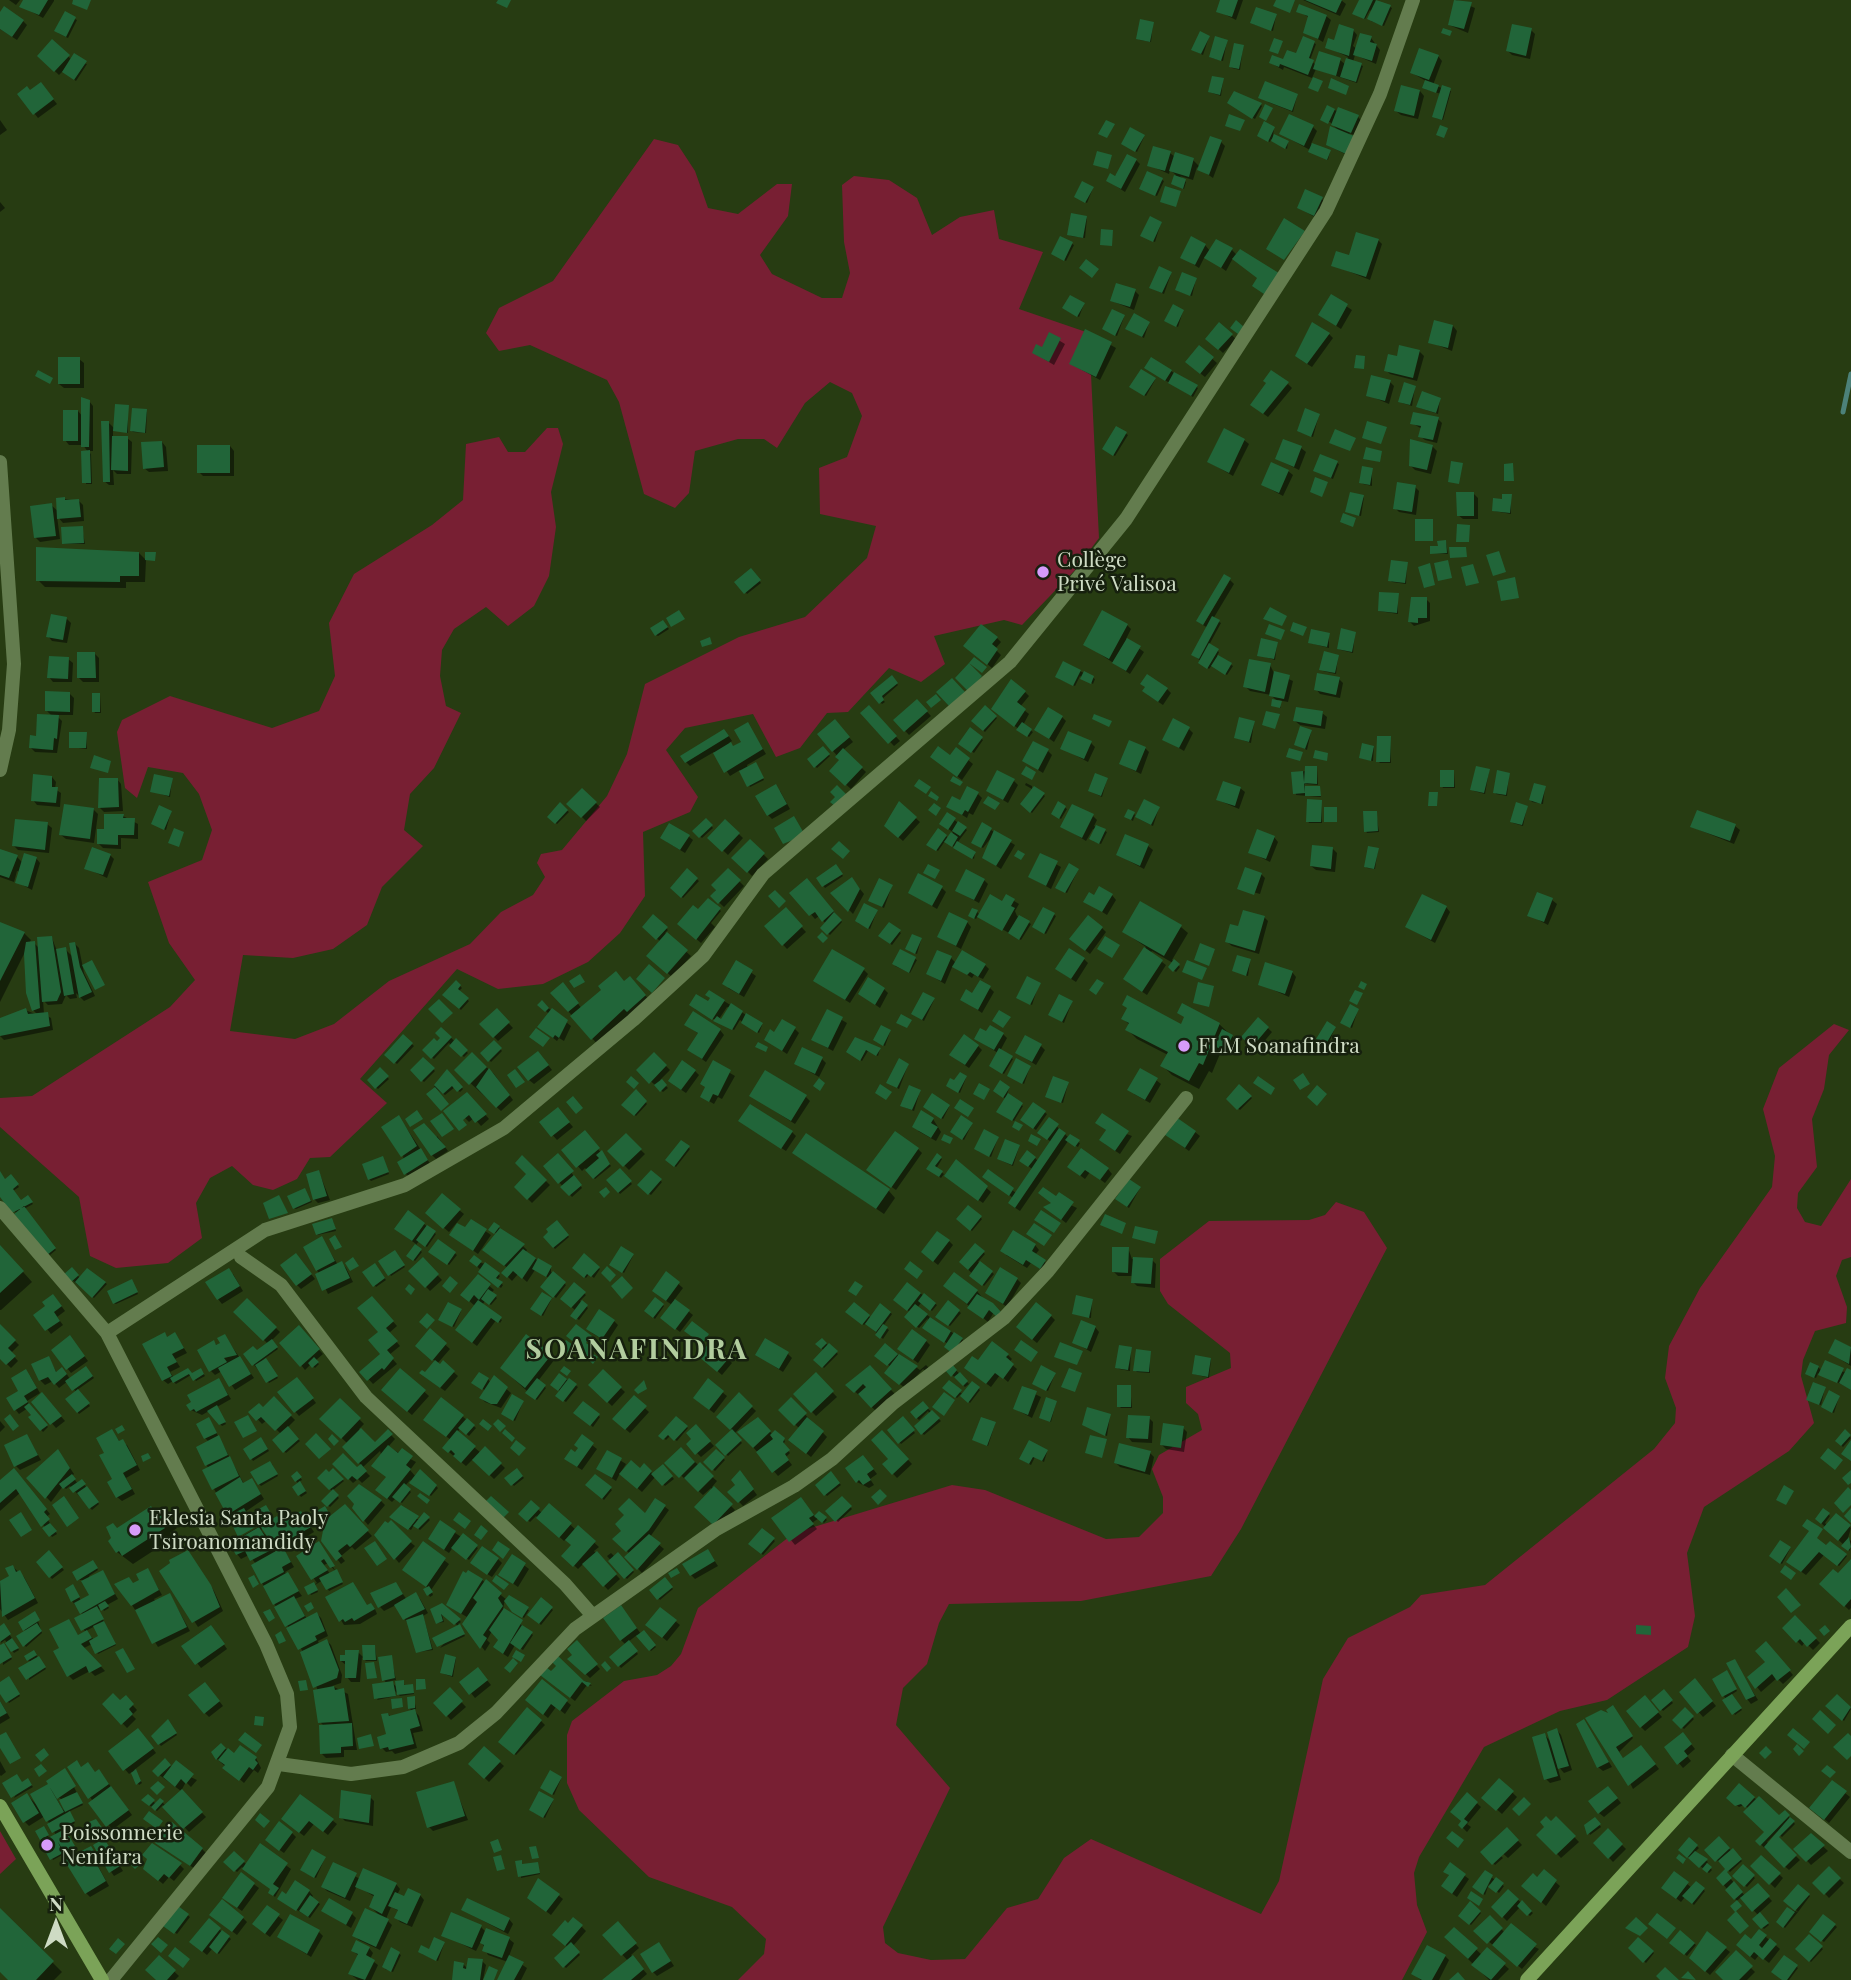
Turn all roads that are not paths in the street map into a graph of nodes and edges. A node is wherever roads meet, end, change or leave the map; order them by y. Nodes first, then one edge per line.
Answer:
1 (1413, 0) edge
2 (0, 462) edge
3 (4, 593) edge
4 (0, 770) edge
5 (1186, 1098) dead end
6 (0, 1208) edge
7 (241, 1257) dead end
8 (107, 1333) junction
9 (593, 1616) junction
10 (1851, 1626) edge
11 (1732, 1755) junction
12 (279, 1764) junction
13 (0, 1806) edge
14 (1851, 1852) edge
15 (102, 1980) edge
16 (111, 1980) edge
17 (1527, 1980) edge

1 - 8 street
2 - 3 street
3 - 4 street
5 - 9 street
6 - 8 street
7 - 9 street
8 - 12 street
9 - 12 street
10 - 11 street
11 - 14 street
11 - 17 street
12 - 16 street
13 - 15 street

